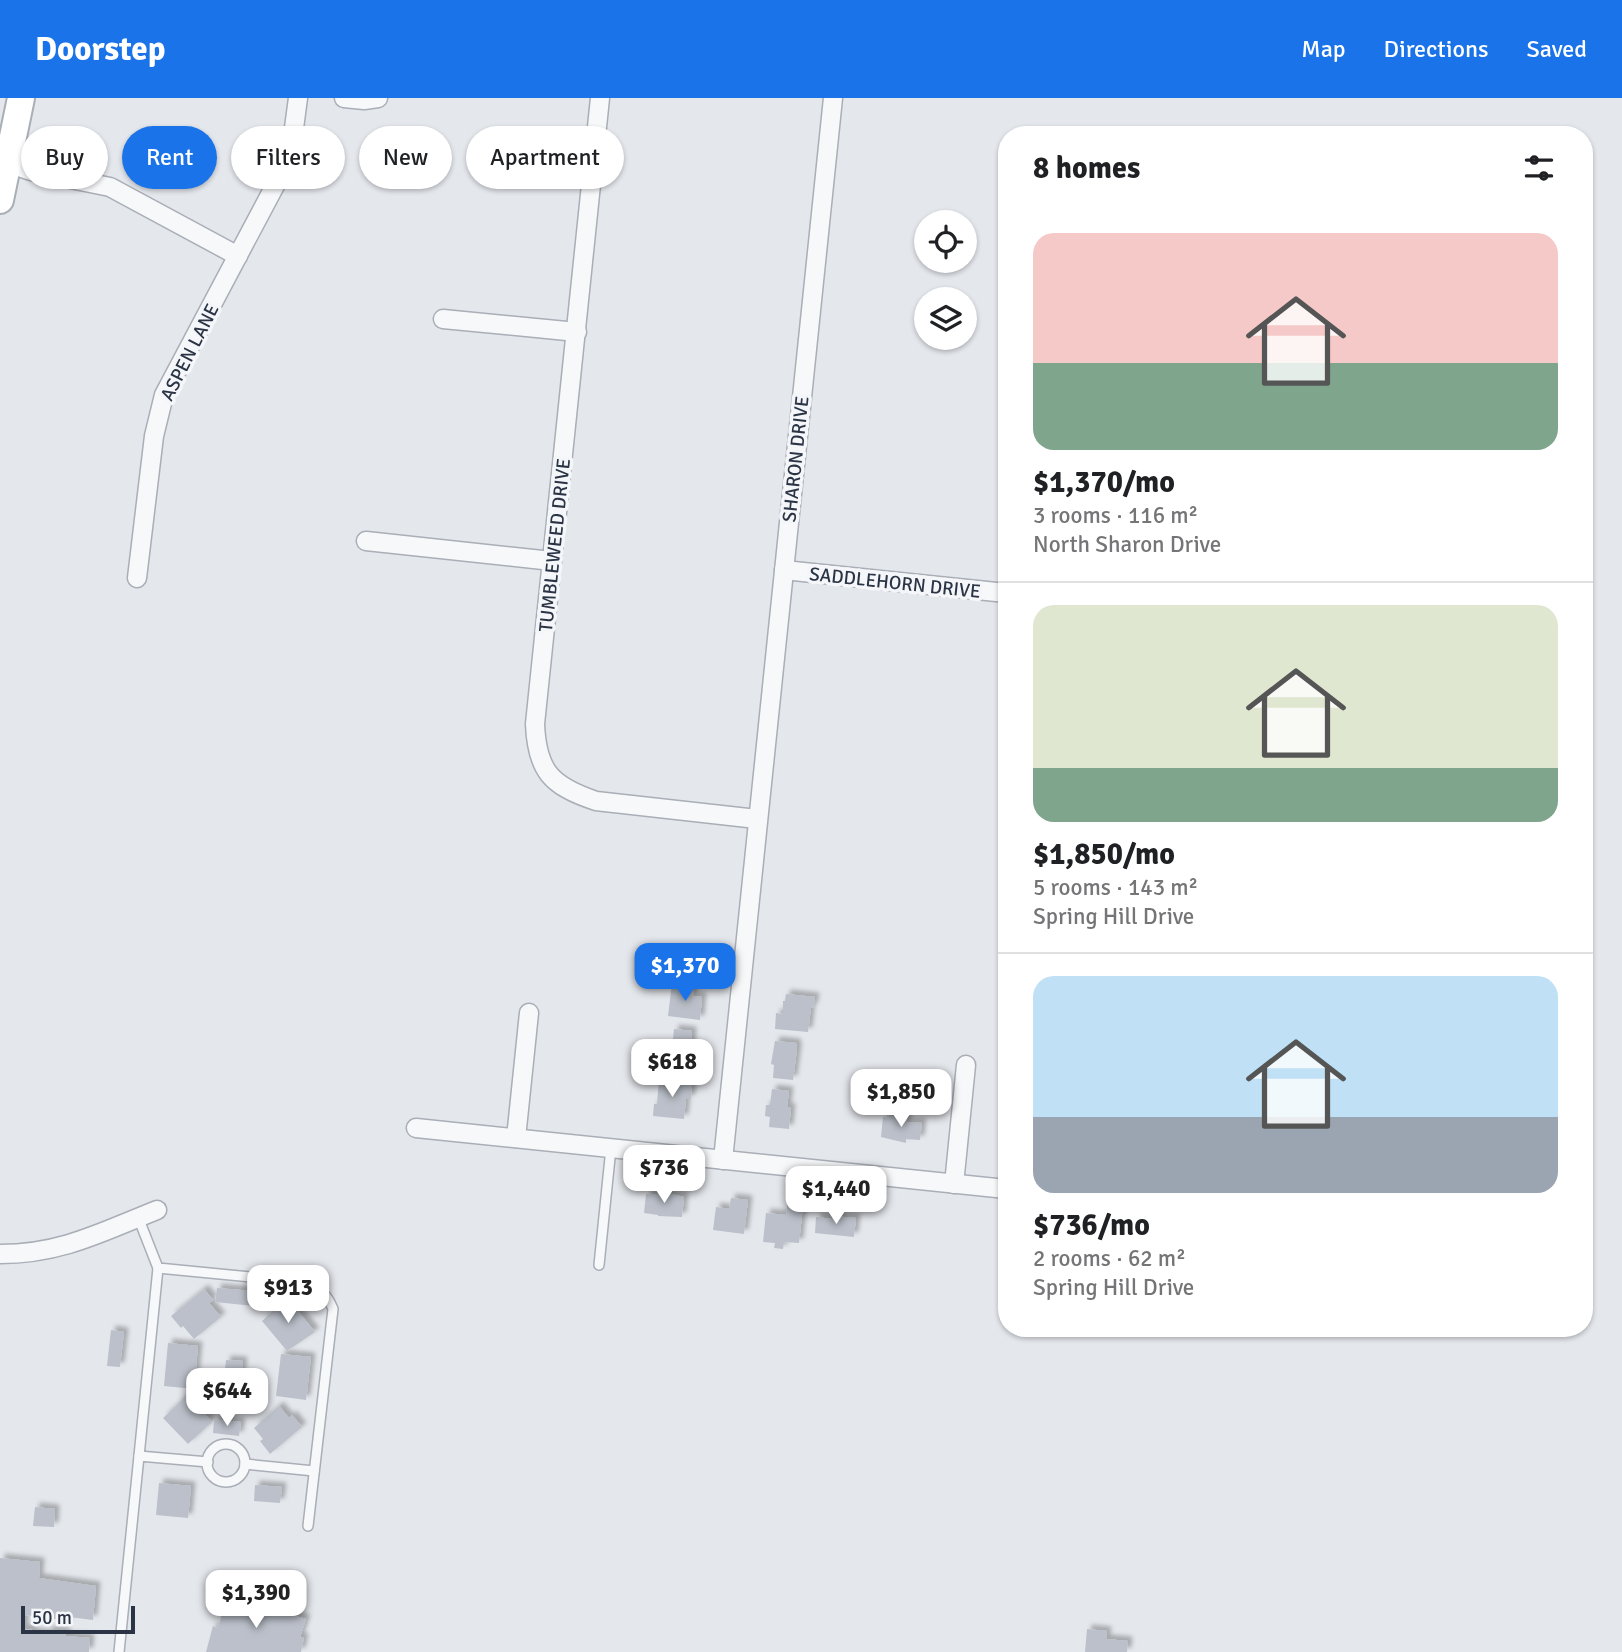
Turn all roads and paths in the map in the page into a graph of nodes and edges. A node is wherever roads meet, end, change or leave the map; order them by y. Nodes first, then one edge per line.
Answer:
1 (21, 98) edge
2 (298, 98) edge
3 (344, 98) edge
4 (378, 98) edge
5 (600, 98) edge
6 (833, 98) edge
7 (7, 163) junction
8 (0, 200) edge
9 (239, 256) junction
10 (443, 319) dead end
11 (576, 332) junction
12 (366, 541) dead end
13 (552, 561) junction
14 (784, 570) junction
15 (137, 578) dead end
16 (998, 592) edge
17 (757, 819) junction
18 (529, 1013) dead end
19 (966, 1065) dead end
20 (416, 1128) dead end
21 (516, 1138) junction
22 (611, 1148) junction
23 (723, 1160) junction
24 (954, 1184) junction
25 (998, 1188) edge
26 (157, 1210) dead end
27 (138, 1217) junction
28 (0, 1254) edge
29 (599, 1265) dead end
30 (158, 1268) junction
31 (139, 1456) junction
32 (208, 1462) junction
33 (245, 1464) junction
34 (314, 1471) junction
35 (308, 1526) dead end
36 (119, 1652) edge

1 - 7 street
2 - 9 street, ASPEN LANE
3 - 4 street
5 - 11 street, TUMBLEWEED DRIVE
6 - 14 street, SHARON DRIVE
7 - 8 street
7 - 9 street
9 - 15 street, ASPEN LANE
10 - 11 street
11 - 13 street, TUMBLEWEED DRIVE
12 - 13 street
13 - 17 street, TUMBLEWEED DRIVE
14 - 16 street, SADDLEHORN DRIVE
14 - 17 street, SHARON DRIVE
17 - 23 street, SHARON DRIVE
18 - 21 street
19 - 24 street
20 - 21 street
21 - 22 street
22 - 23 street
22 - 29 lane
23 - 24 street
24 - 25 street
26 - 27 street
27 - 28 street
27 - 30 lane
30 - 31 lane
30 - 34 lane
31 - 32 lane
31 - 36 lane
32 - 33 lane
32 - 33 lane
33 - 34 lane
34 - 35 lane

